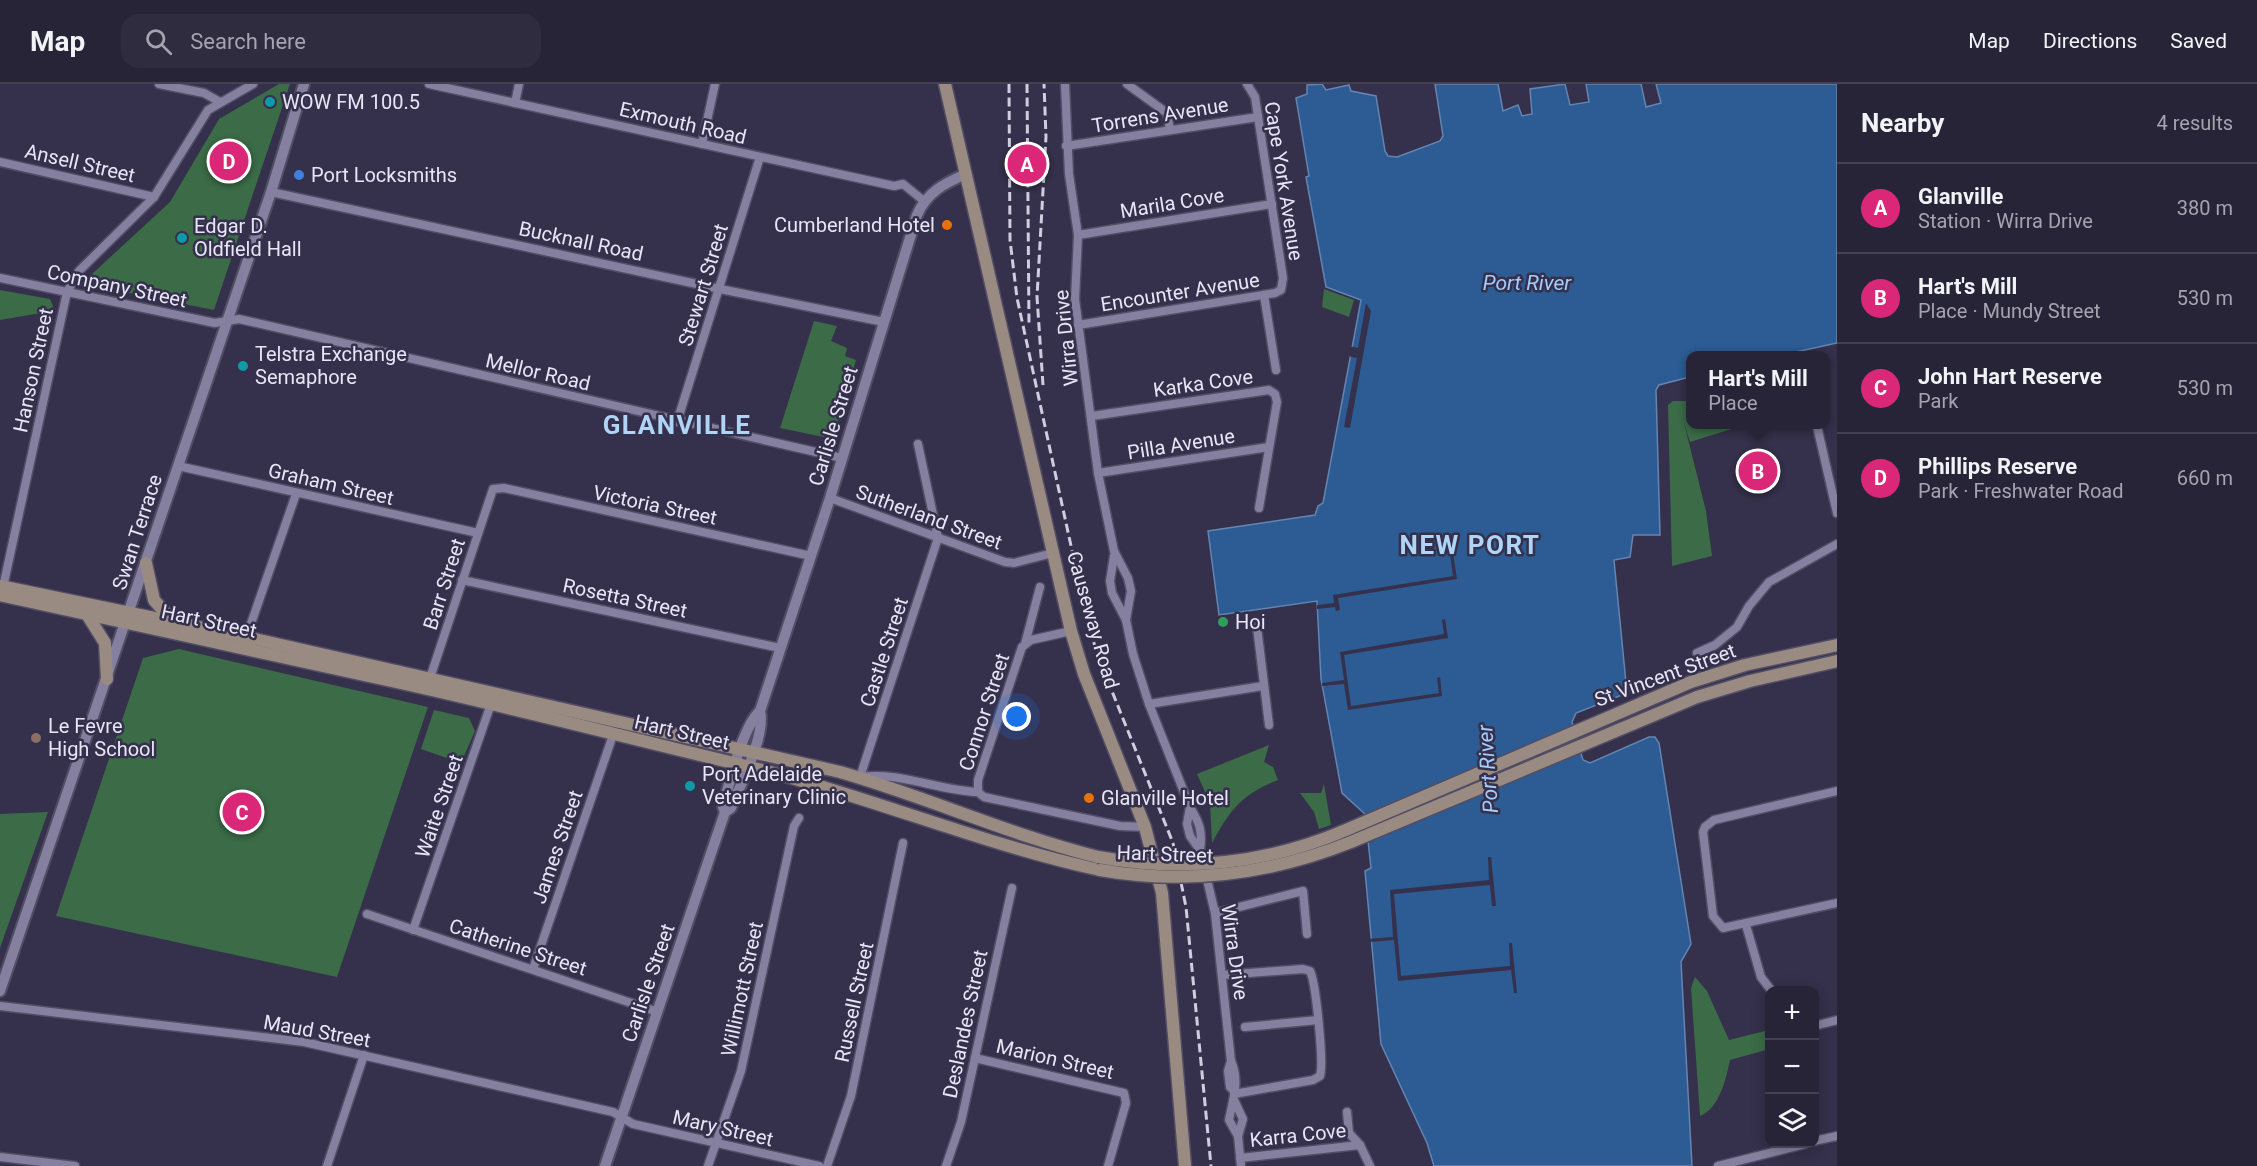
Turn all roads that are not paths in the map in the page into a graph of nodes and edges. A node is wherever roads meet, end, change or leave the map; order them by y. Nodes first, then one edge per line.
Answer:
1 (159, 84) edge
2 (253, 84) edge
3 (304, 84) edge
4 (429, 84) edge
5 (519, 84) edge
6 (715, 84) edge
7 (945, 84) edge
8 (1065, 84) edge
9 (1127, 84) edge
10 (1247, 84) edge
11 (220, 102) junction
12 (514, 102) junction
13 (1258, 117) junction
14 (1170, 130) junction
15 (702, 144) junction
16 (1066, 146) junction
17 (760, 157) junction
18 (0, 162) edge
19 (966, 174) junction
20 (271, 192) junction
21 (154, 197) junction
22 (924, 201) junction
23 (1272, 204) junction
24 (1078, 235) junction
25 (0, 278) edge
26 (1283, 285) joint
27 (720, 289) junction
28 (67, 292) junction
29 (1264, 295) junction
30 (227, 321) junction
31 (884, 321) junction
32 (1078, 325) junction
33 (1276, 370) dead end
34 (1092, 416) junction
35 (677, 422) junction
36 (1818, 429) edge
37 (918, 444) dead end
38 (1269, 447) junction
39 (842, 458) junction
40 (178, 466) junction
41 (1098, 473) junction
42 (493, 489) joint
43 (296, 494) junction
44 (830, 498) junction
45 (1259, 508) dead end
46 (1837, 513) edge
47 (478, 533) junction
48 (938, 538) junction
49 (1837, 544) edge
50 (1114, 551) junction
51 (1053, 553) junction
52 (811, 555) junction
53 (146, 564) junction
54 (462, 580) junction
55 (1040, 587) dead end
56 (1, 591) edge
57 (88, 616) junction
58 (127, 619) junction
59 (1126, 620) junction
60 (174, 623) junction
61 (1257, 627) dead end
62 (1071, 630) junction
63 (244, 642) junction
64 (1025, 644) junction
65 (1837, 645) edge
66 (780, 648) junction
67 (1697, 653) dead end
68 (1837, 661) edge
69 (107, 679) junction
70 (428, 684) junction
71 (1263, 686) junction
72 (495, 693) junction
73 (1149, 704) junction
74 (491, 705) junction
75 (1269, 725) dead end
76 (613, 735) junction
77 (747, 751) junction
78 (741, 765) junction
79 (860, 777) junction
80 (1837, 791) edge
81 (978, 792) junction
82 (799, 818) dead end
83 (1145, 827) junction
84 (1346, 830) joint
85 (1351, 842) joint
86 (903, 843) dead end
87 (1012, 888) dead end
88 (1837, 903) edge
89 (1215, 913) junction
90 (367, 914) dead end
91 (1746, 924) junction
92 (413, 930) junction
93 (1307, 934) dead end
94 (533, 969) junction
95 (1223, 975) junction
96 (1768, 986) edge
97 (0, 991) edge
98 (0, 1006) edge
99 (658, 1012) junction
100 (1317, 1020) junction
101 (1837, 1020) edge
102 (1819, 1025) edge
103 (1245, 1027) dead end
104 (364, 1055) junction
105 (975, 1058) junction
106 (1234, 1096) junction
107 (1347, 1112) dead end
108 (621, 1118) junction
109 (1238, 1136) junction
110 (1837, 1136) edge
111 (1819, 1140) edge
112 (716, 1143) junction
113 (1360, 1145) junction
114 (1774, 1148) edge
115 (0, 1157) edge
116 (1241, 1162) edge
117 (75, 1166) edge
118 (327, 1166) edge
119 (604, 1166) edge
120 (708, 1166) edge
121 (819, 1166) edge
122 (827, 1166) edge
123 (946, 1166) edge
124 (1108, 1166) edge
125 (1185, 1166) edge
126 (1370, 1166) edge
127 (1718, 1166) edge

1 - 11 street
2 - 11 street
3 - 20 street, Swan Terrace
4 - 12 street, Exmouth Road
5 - 12 street
6 - 15 street
7 - 19 main road, Causeway Road
8 - 16 street, Wirra Drive
9 - 14 street
10 - 13 street, Cape York Avenue
11 - 21 street
12 - 15 street, Exmouth Road
13 - 14 street, Torrens Avenue
13 - 23 street, Cape York Avenue
14 - 16 street, Torrens Avenue
15 - 17 street, Exmouth Road
16 - 24 street, Wirra Drive
17 - 22 street, Exmouth Road
17 - 27 street, Stewart Street
18 - 21 street, Ansell Street
19 - 22 street, Carlisle Street
19 - 51 main road, Causeway Road
20 - 27 street, Bucknall Road
20 - 30 street, Swan Terrace
21 - 28 street
22 - 31 street, Carlisle Street
23 - 24 street, Marila Cove
23 - 26 street, Cape York Avenue
24 - 32 street, Wirra Drive
25 - 28 street, Company Street
26 - 29 street, Encounter Avenue
27 - 31 street, Bucknall Road
27 - 35 street, Stewart Street
28 - 30 street, Company Street
28 - 56 street, Hanson Street
29 - 32 street, Encounter Avenue
29 - 33 street
30 - 35 street, Mellor Road
30 - 40 street, Swan Terrace
31 - 39 street, Carlisle Street
32 - 34 street, Wirra Drive
34 - 38 street, Karka Cove
34 - 41 street, Wirra Drive
35 - 39 street, Mellor Road
36 - 46 street
37 - 48 street
38 - 41 street, Pilla Avenue
38 - 45 street, Karka Cove
39 - 44 street, Carlisle Street
40 - 43 street, Graham Street
40 - 53 street, Swan Terrace
41 - 50 street, Wirra Drive
42 - 47 street, Barr Street
42 - 52 street, Victoria Street
43 - 47 street, Graham Street
43 - 63 street
44 - 48 street, Sutherland Street
44 - 52 street, Carlisle Street
47 - 54 street, Barr Street
48 - 51 street, Sutherland Street
48 - 79 street, Castle Street
49 - 67 street
50 - 59 street, Wirra Drive
50 - 59 street, Wirra Drive
51 - 62 main road, Causeway Road
52 - 66 street, Carlisle Street
53 - 58 street, Swan Terrace
53 - 60 main road
54 - 66 street, Rosetta Street
54 - 70 street, Barr Street
55 - 64 street, Connor Street
56 - 57 main road, Hart Street
56 - 58 main road, Hart Street
57 - 58 main road, Hart Street
57 - 69 main road
58 - 60 main road, Hart Street
58 - 63 main road, Hart Street
58 - 69 street, Swan Terrace
59 - 73 street, Wirra Drive
60 - 63 main road, Hart Street
61 - 71 street
62 - 64 street, Connor Street
62 - 83 main road, Causeway Road
63 - 70 main road, Hart Street
64 - 81 street, Connor Street
65 - 84 main road, St Vincent Street
66 - 77 street, Carlisle Street
68 - 85 main road, St Vincent Street
69 - 97 street, Swan Terrace
70 - 72 main road, Hart Street
70 - 74 main road, Hart Street
71 - 73 street
71 - 75 street
72 - 74 street, Waite Street
72 - 77 main road, Hart Street
73 - 89 street, Wirra Drive
74 - 76 main road, Hart Street
74 - 92 street, Waite Street
76 - 78 main road, Hart Street
76 - 94 street, James Street
77 - 78 street, Carlisle Street
77 - 79 main road, Hart Street
78 - 85 main road, Hart Street, bridge
78 - 99 street, Carlisle Street
79 - 81 street, Hart Street
79 - 84 main road, Hart Street, bridge
80 - 91 street
81 - 83 street, Hart Street
82 - 112 street, Willimott Street
83 - 125 main road, Causeway Road
86 - 122 street, Russell Street
87 - 105 street, Deslandes Street
88 - 91 street
89 - 93 street
89 - 95 street, Wirra Drive
90 - 92 street, Catherine Street
91 - 96 street
92 - 94 street, Catherine Street
94 - 99 street, Catherine Street
95 - 100 street
95 - 106 street, Wirra Drive
98 - 104 street, Maud Street
99 - 108 street, Carlisle Street
100 - 103 street
100 - 106 street
101 - 102 street
104 - 108 street, Maud Street
104 - 118 street
105 - 123 street, Deslandes Street
105 - 124 street, Marion Street
106 - 109 street, Wirra Drive
106 - 109 street, Wirra Drive
107 - 113 street, Karra Cove
108 - 112 street, Mary Street
108 - 119 street, Carlisle Street
109 - 116 street, Wirra Drive
110 - 111 street
112 - 120 street, Willimott Street
112 - 121 street, Mary Street
113 - 116 street, Karra Cove
113 - 126 street, Karra Cove
114 - 127 street
115 - 117 street

